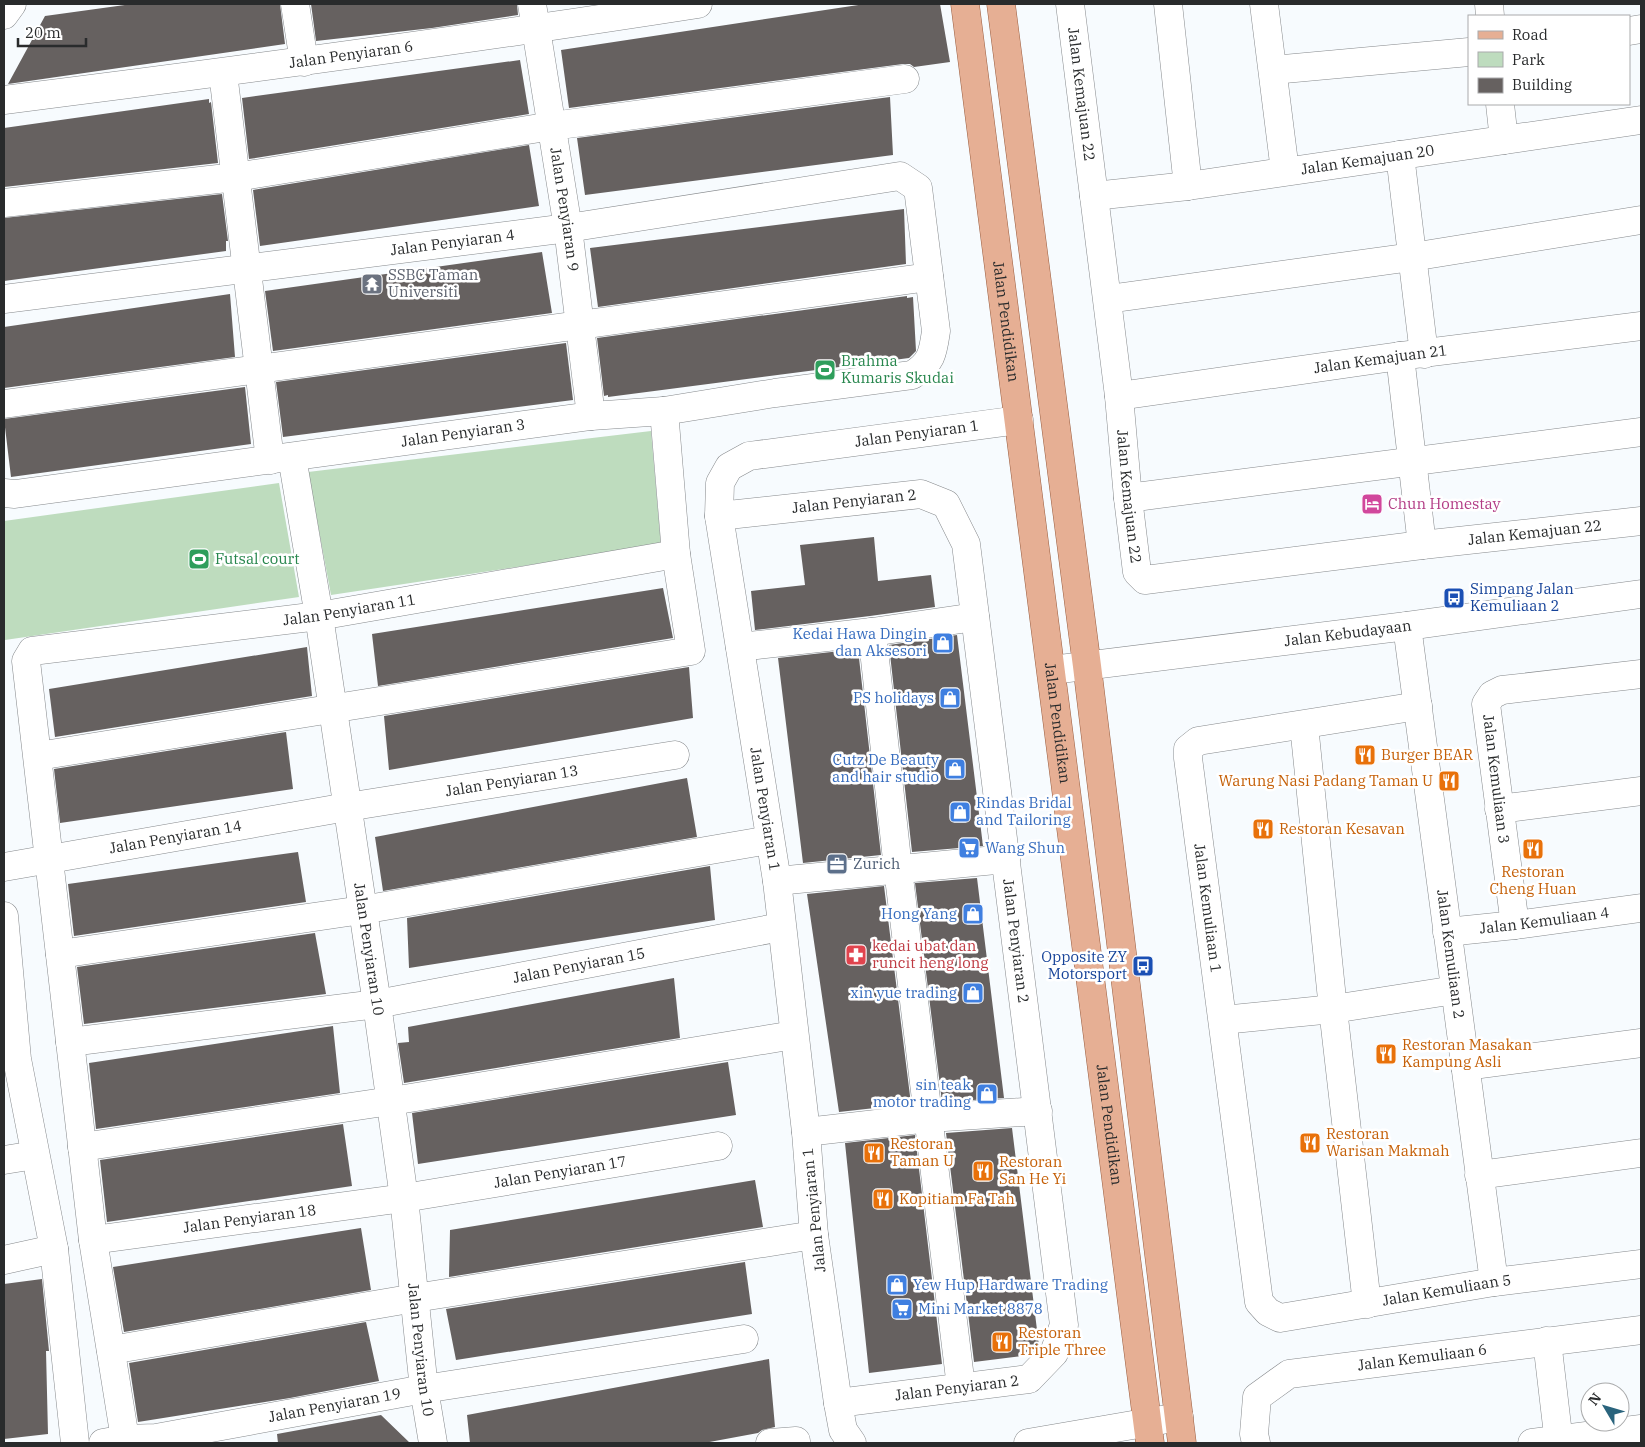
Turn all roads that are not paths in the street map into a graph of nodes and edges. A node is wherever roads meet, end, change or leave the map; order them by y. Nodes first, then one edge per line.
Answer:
1 (12, 4) edge
2 (295, 4) edge
3 (698, 4) edge
4 (965, 4) edge
5 (1001, 4) edge
6 (1070, 4) edge
7 (1168, 4) edge
8 (1264, 4) edge
9 (4, 15) edge
10 (534, 17) edge
11 (1468, 52) edge
12 (304, 62) junction
13 (1272, 70) junction
14 (224, 73) junction
15 (905, 79) dead end
16 (4, 100) edge
17 (1500, 105) edge
18 (1641, 120) edge
19 (552, 126) junction
20 (1504, 140) junction
21 (1400, 155) junction
22 (1284, 170) junction
23 (236, 177) junction
24 (1188, 186) junction
25 (1094, 196) junction
26 (4, 203) edge
27 (1641, 220) edge
28 (568, 228) junction
29 (1412, 257) junction
30 (247, 268) junction
31 (929, 277) junction
32 (4, 299) edge
33 (1108, 299) junction
34 (580, 325) junction
35 (1641, 326) edge
36 (1412, 355) junction
37 (259, 368) junction
38 (1119, 396) junction
39 (4, 404) edge
40 (664, 411) junction
41 (591, 416) junction
42 (1019, 420) junction
43 (1641, 432) edge
44 (281, 458) junction
45 (1412, 462) junction
46 (9, 493) edge
47 (1128, 498) junction
48 (719, 516) junction
49 (1641, 521) edge
50 (1422, 545) junction
51 (676, 554) junction
52 (1641, 594) edge
53 (320, 616) junction
54 (976, 617) junction
55 (1407, 626) junction
56 (872, 632) junction
57 (740, 646) junction
58 (1087, 666) junction
59 (1052, 670) junction
60 (1641, 674) edge
61 (1418, 706) junction
62 (333, 709) junction
63 (1304, 725) junction
64 (675, 755) dead end
65 (38, 756) junction
66 (1641, 791) edge
67 (348, 807) junction
68 (1499, 809) junction
69 (770, 840) junction
70 (49, 859) junction
71 (1006, 859) junction
72 (4, 867) edge
73 (898, 869) junction
74 (777, 881) junction
75 (1641, 908) edge
76 (362, 910) junction
77 (4, 916) edge
78 (1515, 925) junction
79 (781, 927) junction
80 (1447, 932) junction
81 (60, 954) junction
82 (6, 957) edge
83 (1455, 990) junction
84 (377, 1004) junction
85 (1333, 1009) junction
86 (1223, 1020) junction
87 (794, 1035) junction
88 (70, 1042) junction
89 (1641, 1043) edge
90 (10, 1060) edge
91 (1465, 1066) junction
92 (390, 1101) junction
93 (1038, 1111) junction
94 (929, 1118) junction
95 (806, 1132) junction
96 (718, 1146) dead end
97 (82, 1147) junction
98 (1641, 1153) edge
99 (35, 1155) junction
100 (4, 1160) edge
101 (1479, 1175) junction
102 (404, 1198) junction
103 (814, 1235) junction
104 (93, 1240) junction
105 (54, 1249) junction
106 (4, 1260) edge
107 (1641, 1264) edge
108 (1494, 1282) junction
109 (415, 1298) junction
110 (1259, 1302) joint
111 (1367, 1304) junction
112 (1641, 1330) edge
113 (744, 1339) dead end
114 (1547, 1341) junction
115 (111, 1350) junction
116 (961, 1387) junction
117 (424, 1389) junction
118 (838, 1403) junction
119 (1641, 1429) edge
120 (1180, 1430) edge
121 (1148, 1433) edge
122 (114, 1441) edge
123 (156, 1441) edge
124 (1559, 1441) edge
125 (75, 1443) edge
126 (433, 1443) edge
127 (852, 1443) edge
128 (1028, 1443) edge
129 (1256, 1443) edge
130 (1532, 1443) edge

1 - 9 street
2 - 12 street
3 - 10 street, Jalan Penyiaran 6
4 - 42 main road, Jalan Pendidikan
5 - 58 main road
6 - 25 street, Jalan Kemajuan 22
7 - 24 street
8 - 13 street
10 - 12 street, Jalan Penyiaran 6
10 - 19 street, Jalan Penyiaran 9
11 - 13 street
12 - 14 street, Jalan Penyiaran 6
13 - 22 street
14 - 16 street, Jalan Penyiaran 6
14 - 23 street, Jalan Penyiaran 10
15 - 19 street
17 - 20 street
18 - 20 street, Jalan Kemajuan 20
19 - 23 street
19 - 28 street, Jalan Penyiaran 9
20 - 21 street, Jalan Kemajuan 20
21 - 22 street, Jalan Kemajuan 20
21 - 29 street
22 - 24 street, Jalan Kemajuan 20
23 - 26 street
23 - 30 street, Jalan Penyiaran 10
24 - 25 street, Jalan Kemajuan 20
25 - 33 street, Jalan Kemajuan 22
27 - 29 street
28 - 30 street, Jalan Penyiaran 4
28 - 31 street, Jalan Penyiaran 4
28 - 34 street, Jalan Penyiaran 9
29 - 33 street
29 - 36 street
30 - 32 street, Jalan Penyiaran 4
30 - 37 street, Jalan Penyiaran 10
31 - 34 street
31 - 40 street, Jalan Penyiaran 3
33 - 38 street, Jalan Kemajuan 22
34 - 37 street
34 - 41 street, Jalan Penyiaran 9
35 - 36 street, Jalan Kemajuan 21
36 - 38 street, Jalan Kemajuan 21
36 - 45 street
37 - 39 street
37 - 44 street, Jalan Penyiaran 10
38 - 47 street, Jalan Kemajuan 22
40 - 41 street, Jalan Penyiaran 3
40 - 51 street
41 - 44 street, Jalan Penyiaran 3
42 - 48 street, Jalan Penyiaran 1
42 - 59 main road, Jalan Pendidikan
43 - 45 street
44 - 46 street, Jalan Penyiaran 3
44 - 53 street, Jalan Penyiaran 10
45 - 47 street
45 - 50 street
47 - 50 street, Jalan Kemajuan 22
48 - 54 street, Jalan Penyiaran 2
48 - 57 street, Jalan Penyiaran 1
49 - 50 street, Jalan Kemajuan 22
51 - 53 street, Jalan Penyiaran 11
51 - 62 street
52 - 55 street, Jalan Kebudayaan
53 - 62 street, Jalan Penyiaran 10
53 - 65 street, Jalan Penyiaran 11
54 - 56 street
54 - 71 street, Jalan Penyiaran 2
55 - 58 street, Jalan Kebudayaan
55 - 61 street, Jalan Kemuliaan 2
56 - 57 street
56 - 73 street
57 - 69 street, Jalan Penyiaran 1
58 - 59 street, Jalan Kebudayaan
58 - 120 main road
59 - 121 main road, Jalan Pendidikan
60 - 68 street, Jalan Kemuliaan 3
61 - 63 street, Jalan Kemuliaan 1
61 - 80 street, Jalan Kemuliaan 2
62 - 65 street
62 - 67 street, Jalan Penyiaran 10
63 - 85 street
63 - 86 street, Jalan Kemuliaan 1
64 - 67 street, Jalan Penyiaran 13
65 - 70 street
66 - 68 street
67 - 70 street, Jalan Penyiaran 14
67 - 76 street, Jalan Penyiaran 10
68 - 78 street, Jalan Kemuliaan 3
69 - 74 street, Jalan Penyiaran 1
69 - 76 street
70 - 72 street, Jalan Penyiaran 14
70 - 81 street
71 - 73 street
71 - 93 street, Jalan Penyiaran 2
73 - 74 street
73 - 94 street
74 - 79 street, Jalan Penyiaran 1
75 - 78 street, Jalan Kemuliaan 4
76 - 81 street
76 - 84 street, Jalan Penyiaran 10
77 - 82 street
78 - 80 street, Jalan Kemuliaan 4
79 - 84 street, Jalan Penyiaran 15
79 - 87 street, Jalan Penyiaran 1
80 - 83 street, Jalan Kemuliaan 2
81 - 88 street
82 - 90 street
83 - 85 street
83 - 91 street, Jalan Kemuliaan 2
84 - 88 street, Jalan Penyiaran 15
84 - 92 street, Jalan Penyiaran 10
85 - 86 street
85 - 111 street
86 - 110 street, Jalan Kemuliaan 1
87 - 92 street
87 - 95 street, Jalan Penyiaran 1
88 - 97 street
89 - 91 street
90 - 99 street
91 - 101 street, Jalan Kemuliaan 2
92 - 97 street
92 - 102 street, Jalan Penyiaran 10
93 - 94 street
93 - 116 street, Jalan Penyiaran 2
94 - 95 street
94 - 116 street
95 - 103 street, Jalan Penyiaran 1
96 - 102 street, Jalan Penyiaran 17
97 - 104 street
98 - 101 street
99 - 100 street
99 - 105 street
101 - 108 street, Jalan Kemuliaan 2
102 - 104 street, Jalan Penyiaran 18
102 - 109 street, Jalan Penyiaran 10
103 - 109 street
103 - 118 street, Jalan Penyiaran 1
104 - 115 street
105 - 106 street
105 - 125 street
107 - 108 street, Jalan Kemuliaan 5
108 - 111 street, Jalan Kemuliaan 5
109 - 115 street
109 - 117 street, Jalan Penyiaran 10
110 - 111 street, Jalan Kemuliaan 5
112 - 114 street, Jalan Kemuliaan 6
113 - 117 street, Jalan Penyiaran 19
114 - 124 street
114 - 129 street, Jalan Kemuliaan 6
115 - 122 street
116 - 118 street, Jalan Penyiaran 2
117 - 123 street, Jalan Penyiaran 19
117 - 126 street, Jalan Penyiaran 10
118 - 127 street, Jalan Penyiaran 1
119 - 124 street
120 - 121 street
121 - 128 street
122 - 123 street, Jalan Penyiaran 19
124 - 130 street

